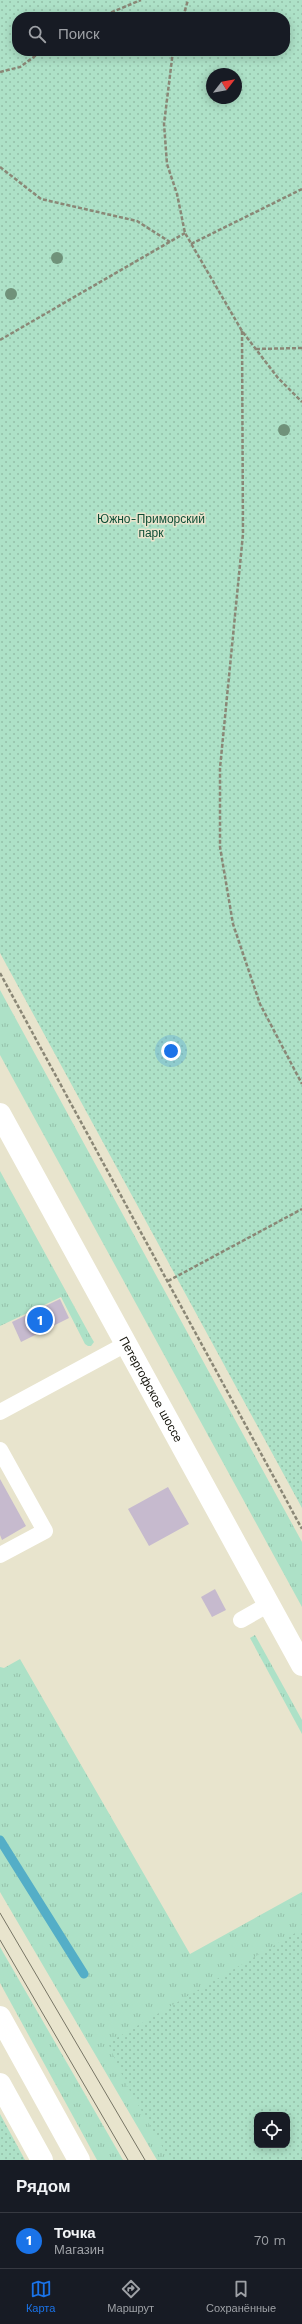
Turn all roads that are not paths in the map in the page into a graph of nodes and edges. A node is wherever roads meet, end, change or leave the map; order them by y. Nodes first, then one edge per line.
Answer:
1 (0, 1114) edge
2 (126, 1344) junction
3 (0, 1412) edge
4 (0, 1450) edge
5 (0, 1555) edge
6 (269, 1604) junction
7 (241, 1620) dead end
8 (302, 1666) edge
9 (0, 2017) edge
10 (0, 2084) edge
11 (42, 2160) edge
12 (79, 2160) edge

1 - 2 street, Петергофское шоссе
2 - 3 lane
2 - 6 street, Петергофское шоссе
4 - 5 lane
6 - 7 lane
6 - 8 street, Петергофское шоссе
9 - 12 street
10 - 11 street

